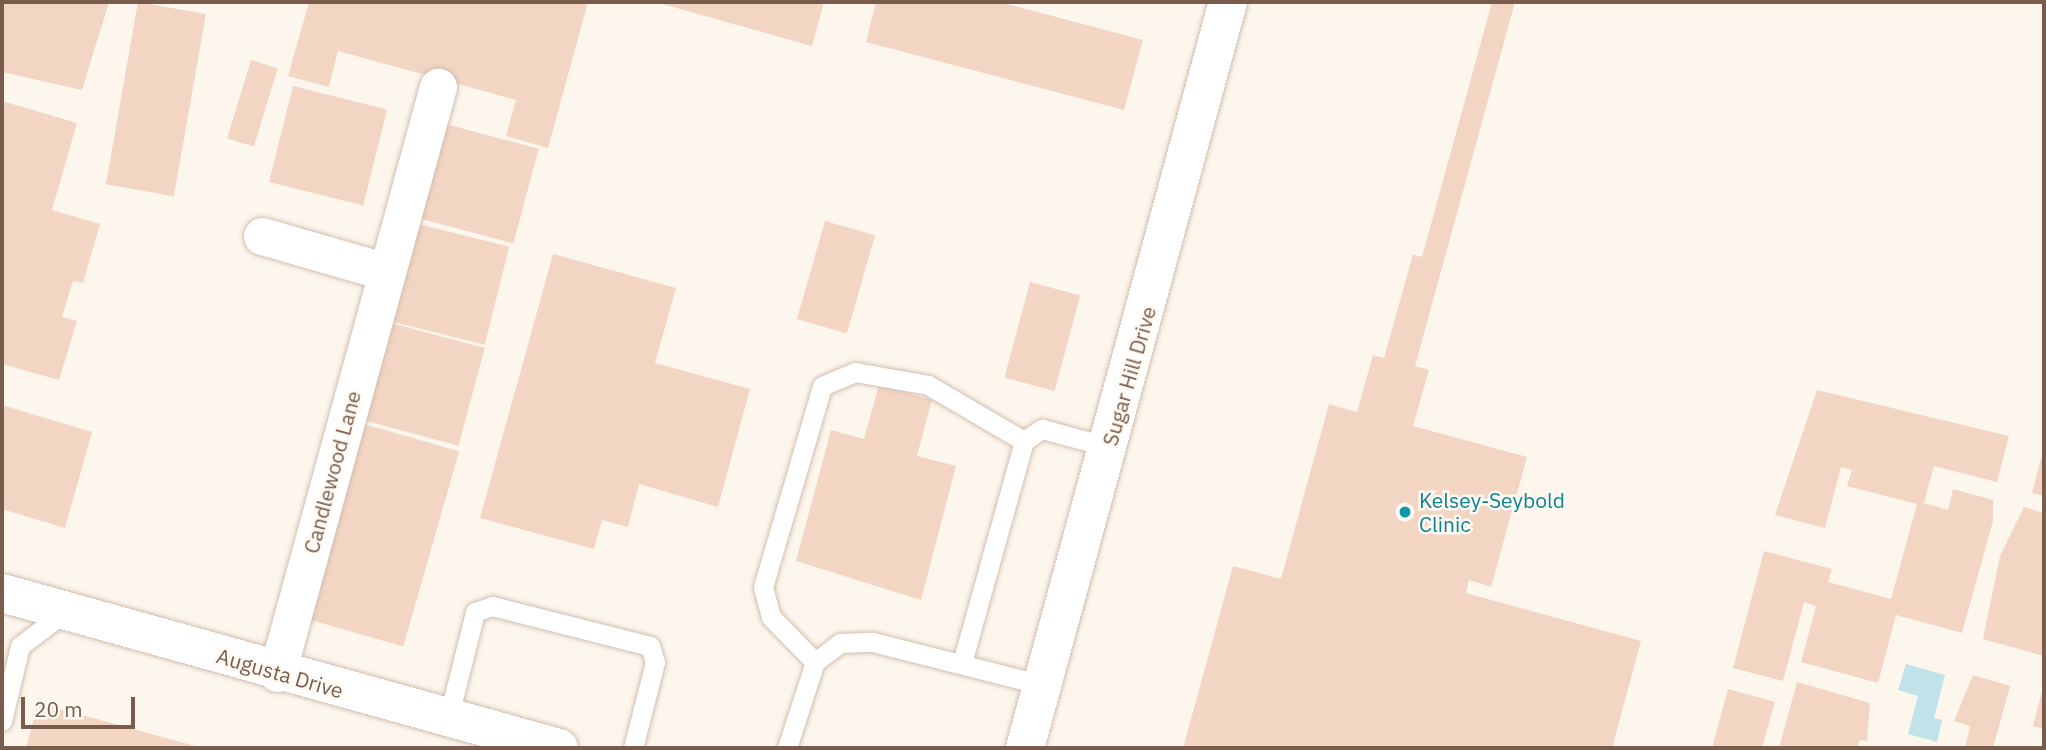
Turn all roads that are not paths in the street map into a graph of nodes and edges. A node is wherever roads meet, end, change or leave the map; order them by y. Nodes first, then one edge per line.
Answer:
1 (1228, 2) edge
2 (438, 87) dead end
3 (262, 236) dead end
4 (387, 272) junction
5 (1024, 441) junction
6 (1109, 447) junction
7 (2, 593) edge
8 (66, 611) junction
9 (815, 662) junction
10 (962, 663) junction
11 (277, 673) junction
12 (1043, 684) junction
13 (448, 719) junction
14 (2, 721) edge
15 (559, 748) edge
16 (633, 748) edge
17 (788, 748) edge
18 (1025, 748) edge

1 - 6 street, Sugar Hill Drive
2 - 4 street, Candlewood Lane
3 - 4 street
4 - 11 street, Candlewood Lane
5 - 6 lane
5 - 9 lane
5 - 10 lane
6 - 12 street, Sugar Hill Drive
7 - 8 street, Augusta Drive
8 - 11 street, Augusta Drive
8 - 14 lane
9 - 10 lane
9 - 17 lane
10 - 12 lane
11 - 13 street, Augusta Drive
12 - 18 street, Sugar Hill Drive
13 - 15 street, Augusta Drive
13 - 16 lane

